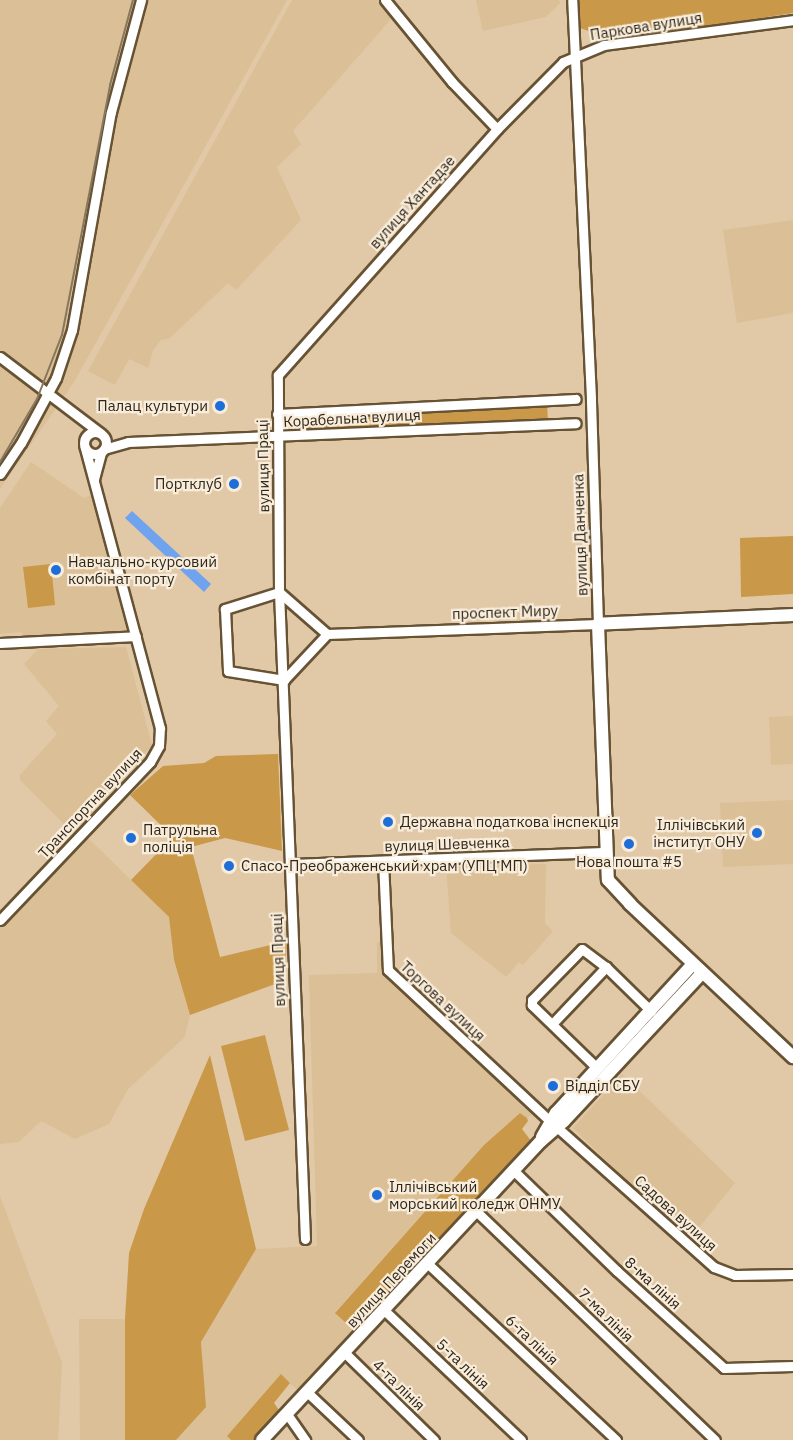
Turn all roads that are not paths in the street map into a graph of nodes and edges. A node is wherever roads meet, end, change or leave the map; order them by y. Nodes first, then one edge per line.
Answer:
1 (141, 0) edge
2 (385, 0) edge
3 (572, 0) edge
4 (793, 20) edge
5 (575, 56) junction
6 (497, 129) junction
7 (0, 357) edge
8 (278, 375) joint
9 (48, 394) junction
10 (576, 399) dead end
11 (75, 412) junction
12 (277, 414) junction
13 (576, 423) dead end
14 (102, 434) junction
15 (278, 437) junction
16 (128, 442) junction
17 (85, 446) junction
18 (103, 451) junction
19 (0, 474) edge
20 (93, 482) junction
21 (279, 592) junction
22 (793, 615) edge
23 (598, 624) junction
24 (327, 634) junction
25 (136, 636) junction
26 (0, 643) edge
27 (284, 680) junction
28 (605, 852) junction
29 (383, 861) junction
30 (290, 864) junction
31 (0, 920) edge
32 (606, 967) junction
33 (698, 969) junction
34 (651, 1011) junction
35 (552, 1024) junction
36 (793, 1057) edge
37 (597, 1068) junction
38 (554, 1124) junction
39 (513, 1170) junction
40 (476, 1211) junction
41 (305, 1239) dead end
42 (428, 1263) junction
43 (793, 1274) edge
44 (384, 1310) junction
45 (344, 1352) junction
46 (793, 1366) edge
47 (307, 1392) junction
48 (287, 1414) junction
49 (262, 1440) edge
50 (305, 1440) edge
51 (358, 1440) edge
52 (434, 1440) edge
53 (521, 1440) edge
54 (616, 1440) edge
55 (715, 1440) edge

1 - 9 street
2 - 6 street
3 - 5 street, вулиця Данченка
4 - 5 street, Паркова вулиця
5 - 6 street, вулиця Хантадзе
5 - 23 street, вулиця Данченка
6 - 8 street, вулиця Хантадзе
7 - 9 street
8 - 12 street, вулиця Праці
9 - 11 street
9 - 19 street
10 - 12 street, Корабельна вулиця
11 - 14 street
11 - 17 street, Транспортна вулиця
12 - 15 street, вулиця Праці
13 - 15 street, Корабельна вулиця
14 - 16 street
14 - 17 street
14 - 18 street
15 - 16 street, Корабельна вулиця
15 - 21 street, вулиця Праці
16 - 18 street
17 - 18 street
17 - 20 street, Транспортна вулиця
18 - 20 street
20 - 25 street, Транспортна вулиця
21 - 24 street
21 - 27 street, вулиця Праці
21 - 27 street
22 - 23 main road, проспект Миру
23 - 24 street, проспект Миру
23 - 28 main road, вулиця Данченка
24 - 27 street
25 - 26 street
25 - 31 street, Транспортна вулиця
27 - 30 street, вулиця Праці
28 - 29 street, вулиця Шевченка
28 - 33 main road, вулиця Данченка
29 - 30 street, вулиця Шевченка
29 - 38 street, Торгова вулиця
30 - 41 street, вулиця Праці
32 - 34 street
32 - 35 street
32 - 35 street
33 - 34 main road, вулиця Перемоги
33 - 36 main road, вулиця Данченка
33 - 38 main road, вулиця Перемоги
34 - 37 main road, вулиця Перемоги
35 - 37 street
37 - 38 main road, вулиця Перемоги
38 - 39 main road, вулиця Перемоги
38 - 43 street, Садова вулиця
39 - 40 main road, вулиця Перемоги
39 - 46 street, 8-ма лінія
40 - 42 main road, вулиця Перемоги
40 - 55 street, 7-ма лінія
42 - 44 main road, вулиця Перемоги
42 - 54 street, 6-та лінія
44 - 45 main road, вулиця Перемоги
44 - 53 street, 5-та лінія
45 - 47 main road, вулиця Перемоги
45 - 52 street, 4-та лінія
47 - 48 main road, вулиця Перемоги
47 - 51 street
48 - 49 main road, вулиця Перемоги
48 - 50 street

